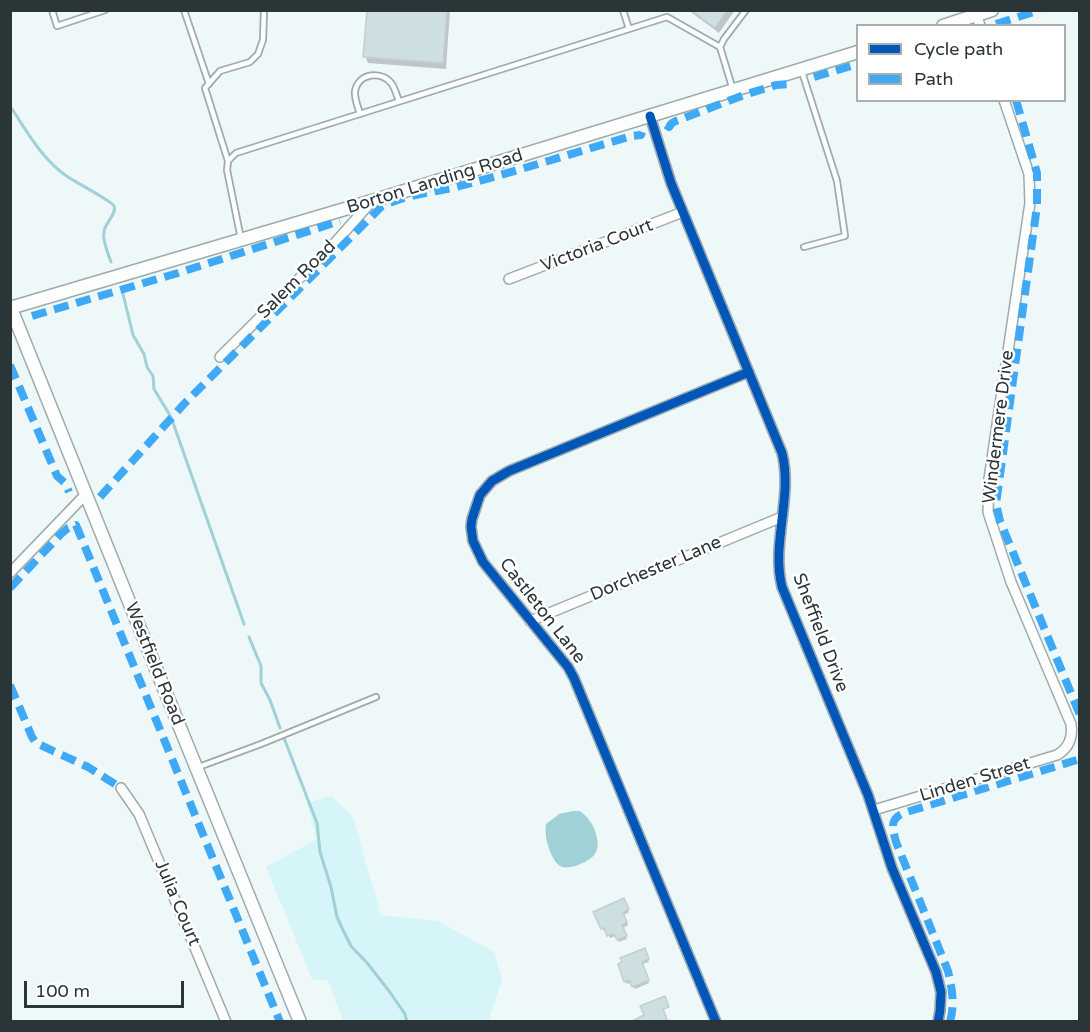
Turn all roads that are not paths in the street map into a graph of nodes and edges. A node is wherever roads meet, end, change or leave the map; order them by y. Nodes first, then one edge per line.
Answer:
1 (52, 10) edge
2 (105, 10) edge
3 (184, 10) edge
4 (264, 10) edge
5 (623, 10) edge
6 (746, 10) edge
7 (992, 10) edge
8 (977, 17) edge
9 (951, 24) edge
10 (629, 29) junction
11 (720, 47) junction
12 (856, 53) edge
13 (801, 69) junction
14 (209, 84) junction
15 (733, 90) junction
16 (399, 101) junction
17 (1005, 102) edge
18 (360, 114) junction
19 (650, 116) junction
20 (228, 160) junction
21 (372, 201) junction
22 (683, 212) junction
23 (241, 239) junction
24 (804, 247) dead end
25 (509, 279) dead end
26 (11, 307) edge
27 (220, 357) dead end
28 (748, 372) junction
29 (86, 494) junction
30 (782, 517) junction
31 (10, 573) edge
32 (530, 621) junction
33 (376, 697) dead end
34 (1070, 742) joint
35 (196, 768) junction
36 (121, 788) dead end
37 (874, 810) junction
38 (226, 1022) edge
39 (300, 1022) edge
40 (716, 1022) edge
41 (938, 1022) edge

1 - 2 lane
3 - 14 lane
4 - 14 lane
5 - 10 lane
6 - 11 lane
7 - 8 street
8 - 9 street
10 - 11 lane
10 - 16 lane
11 - 15 lane
12 - 13 street, Borton Landing Road
13 - 15 street, Borton Landing Road
13 - 24 lane
14 - 20 lane
15 - 19 street, Borton Landing Road
16 - 18 lane
16 - 18 lane
17 - 34 street, Windermere Drive
18 - 20 lane
19 - 21 street, Borton Landing Road
19 - 22 street, Sheffield Drive
20 - 23 lane
21 - 23 street, Borton Landing Road
21 - 27 street, Salem Road
22 - 25 street, Victoria Court
22 - 28 street, Sheffield Drive
23 - 26 street, Borton Landing Road
26 - 29 street, Westfield Road
28 - 30 street, Sheffield Drive
28 - 32 street, Castleton Lane
29 - 31 street
29 - 35 street, Westfield Road
30 - 32 street, Dorchester Lane
30 - 37 street, Sheffield Drive
32 - 40 street, Castleton Lane
33 - 35 lane
34 - 37 street, Linden Street
35 - 39 street, Westfield Road
36 - 38 street, Julia Court
37 - 41 street, Sheffield Drive

